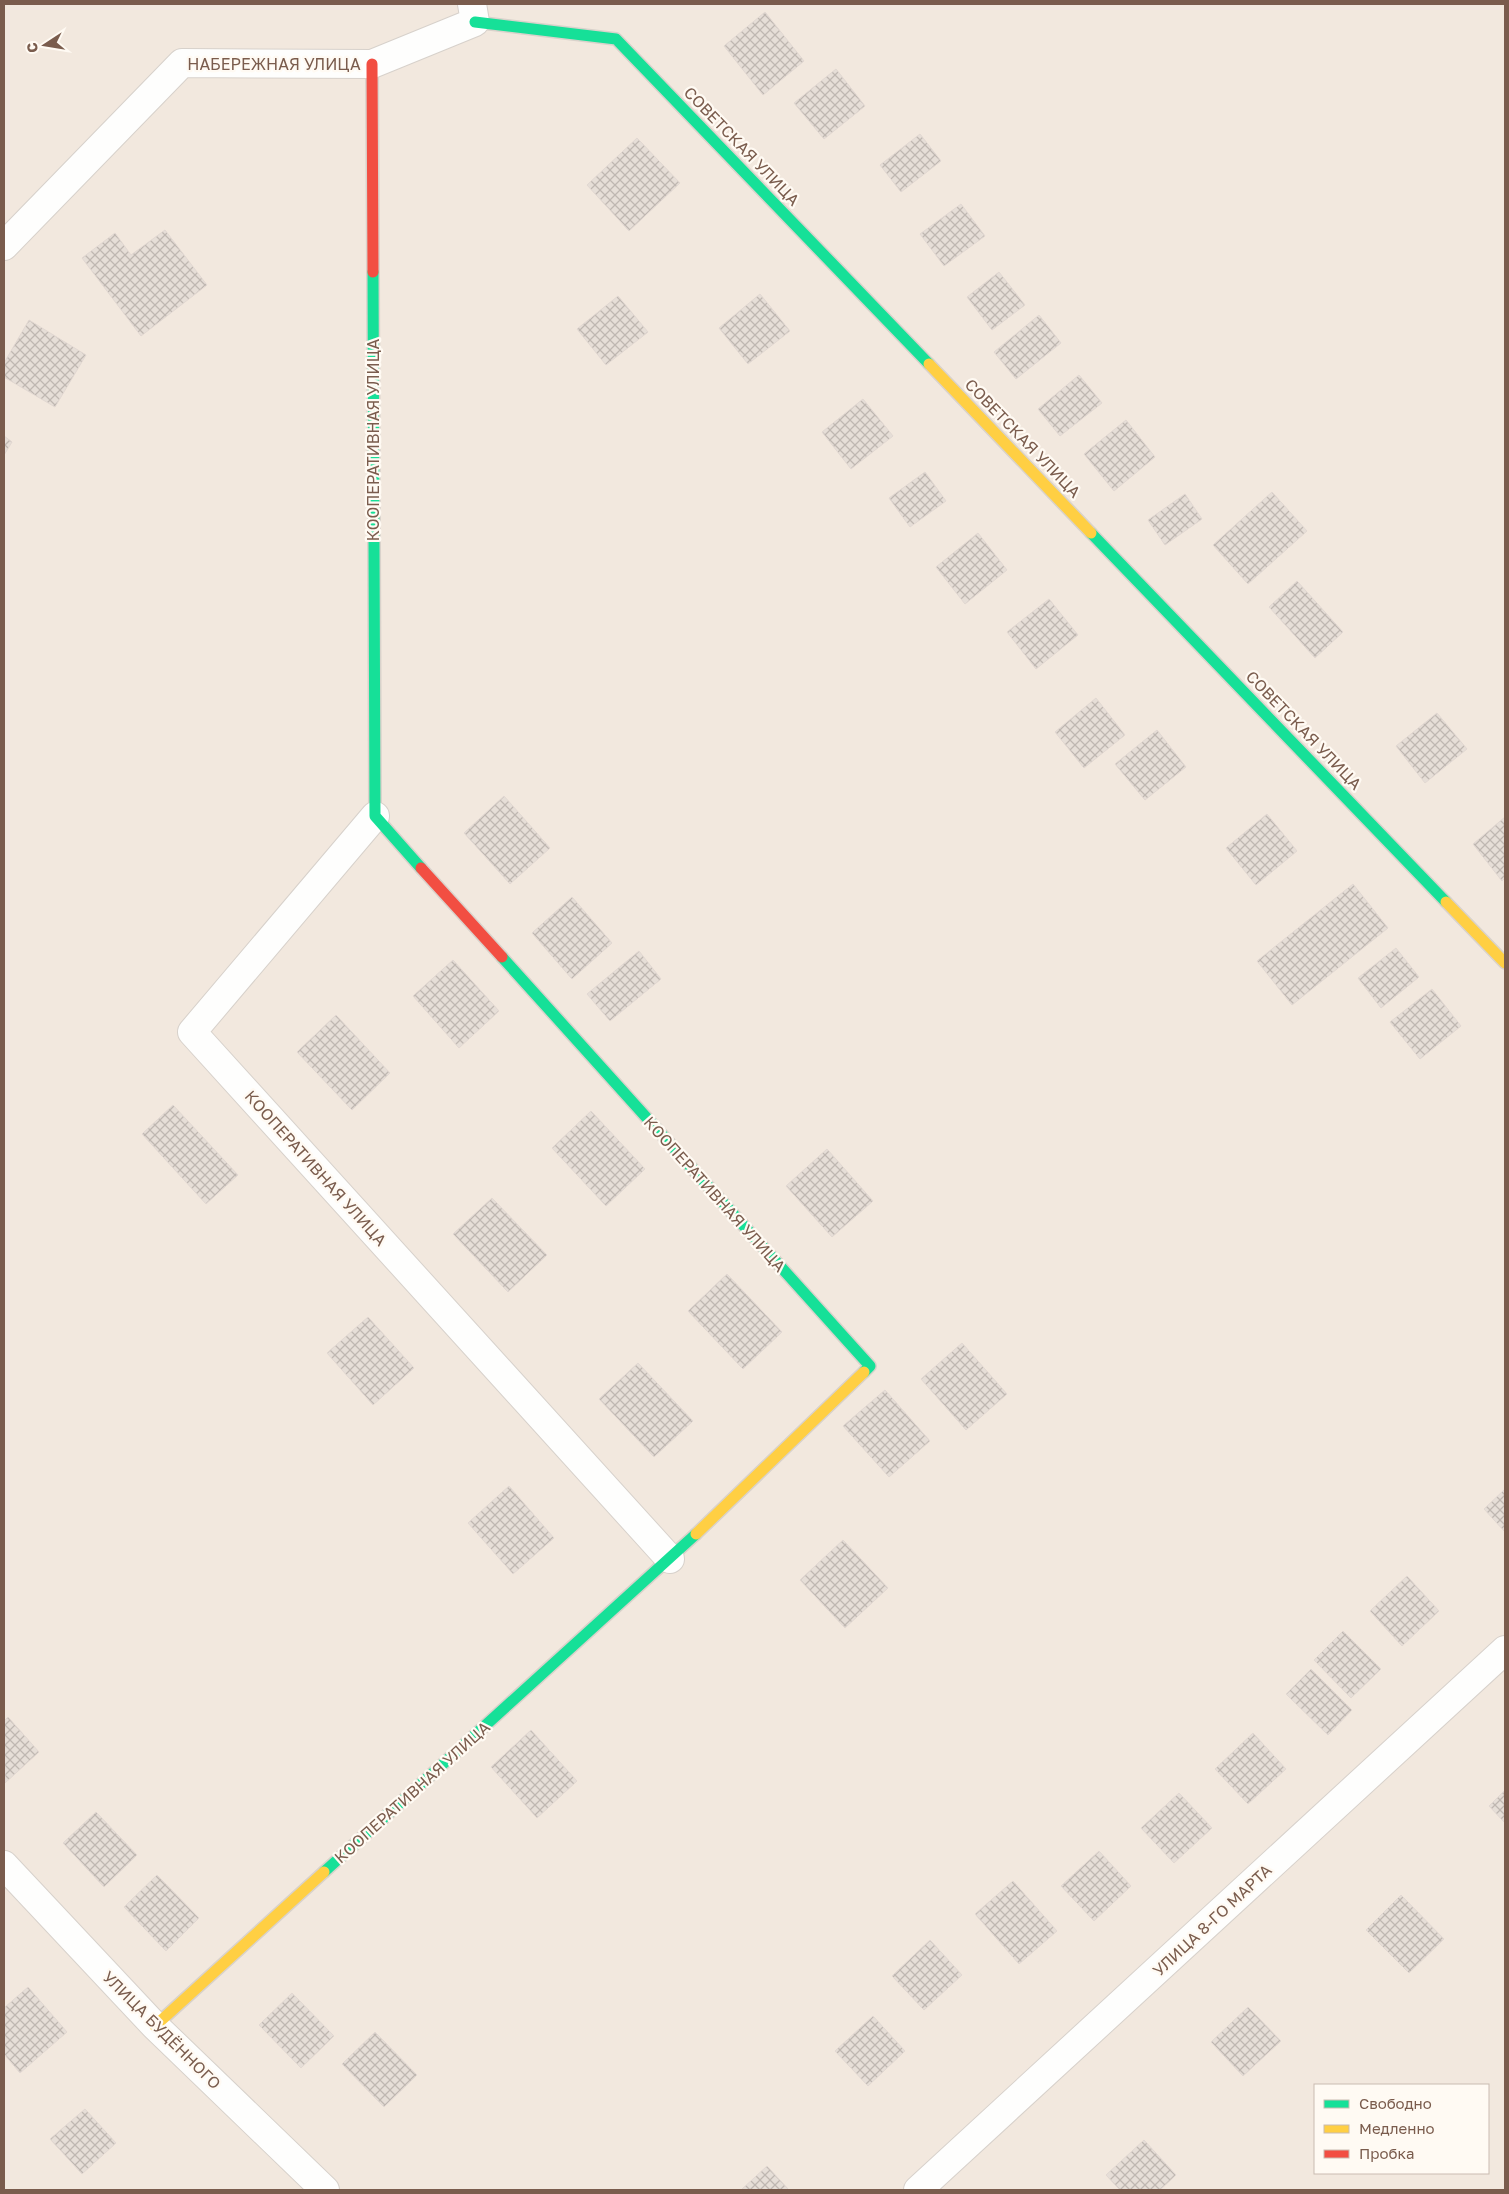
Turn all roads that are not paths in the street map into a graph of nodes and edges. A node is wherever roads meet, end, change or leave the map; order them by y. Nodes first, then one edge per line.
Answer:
1 (473, 13) edge
2 (372, 64) junction
3 (4, 246) edge
4 (375, 816) junction
5 (1505, 963) edge
6 (670, 1559) junction
7 (1505, 1650) edge
8 (4, 1864) edge
9 (155, 2026) junction
10 (325, 2190) edge
11 (918, 2190) edge

1 - 2 street, НАБЕРЕЖНАЯ УЛИЦА
1 - 5 street, СОВЕТСКАЯ УЛИЦА
2 - 3 street, НАБЕРЕЖНАЯ УЛИЦА
2 - 4 street, КООПЕРАТИВНАЯ УЛИЦА
4 - 6 street, КООПЕРАТИВНАЯ УЛИЦА
4 - 6 street, КООПЕРАТИВНАЯ УЛИЦА
6 - 9 street, КООПЕРАТИВНАЯ УЛИЦА
7 - 11 street, УЛИЦА 8-ГО МАРТА
8 - 9 street, УЛИЦА БУДЁННОГО
9 - 10 street, УЛИЦА БУДЁННОГО

